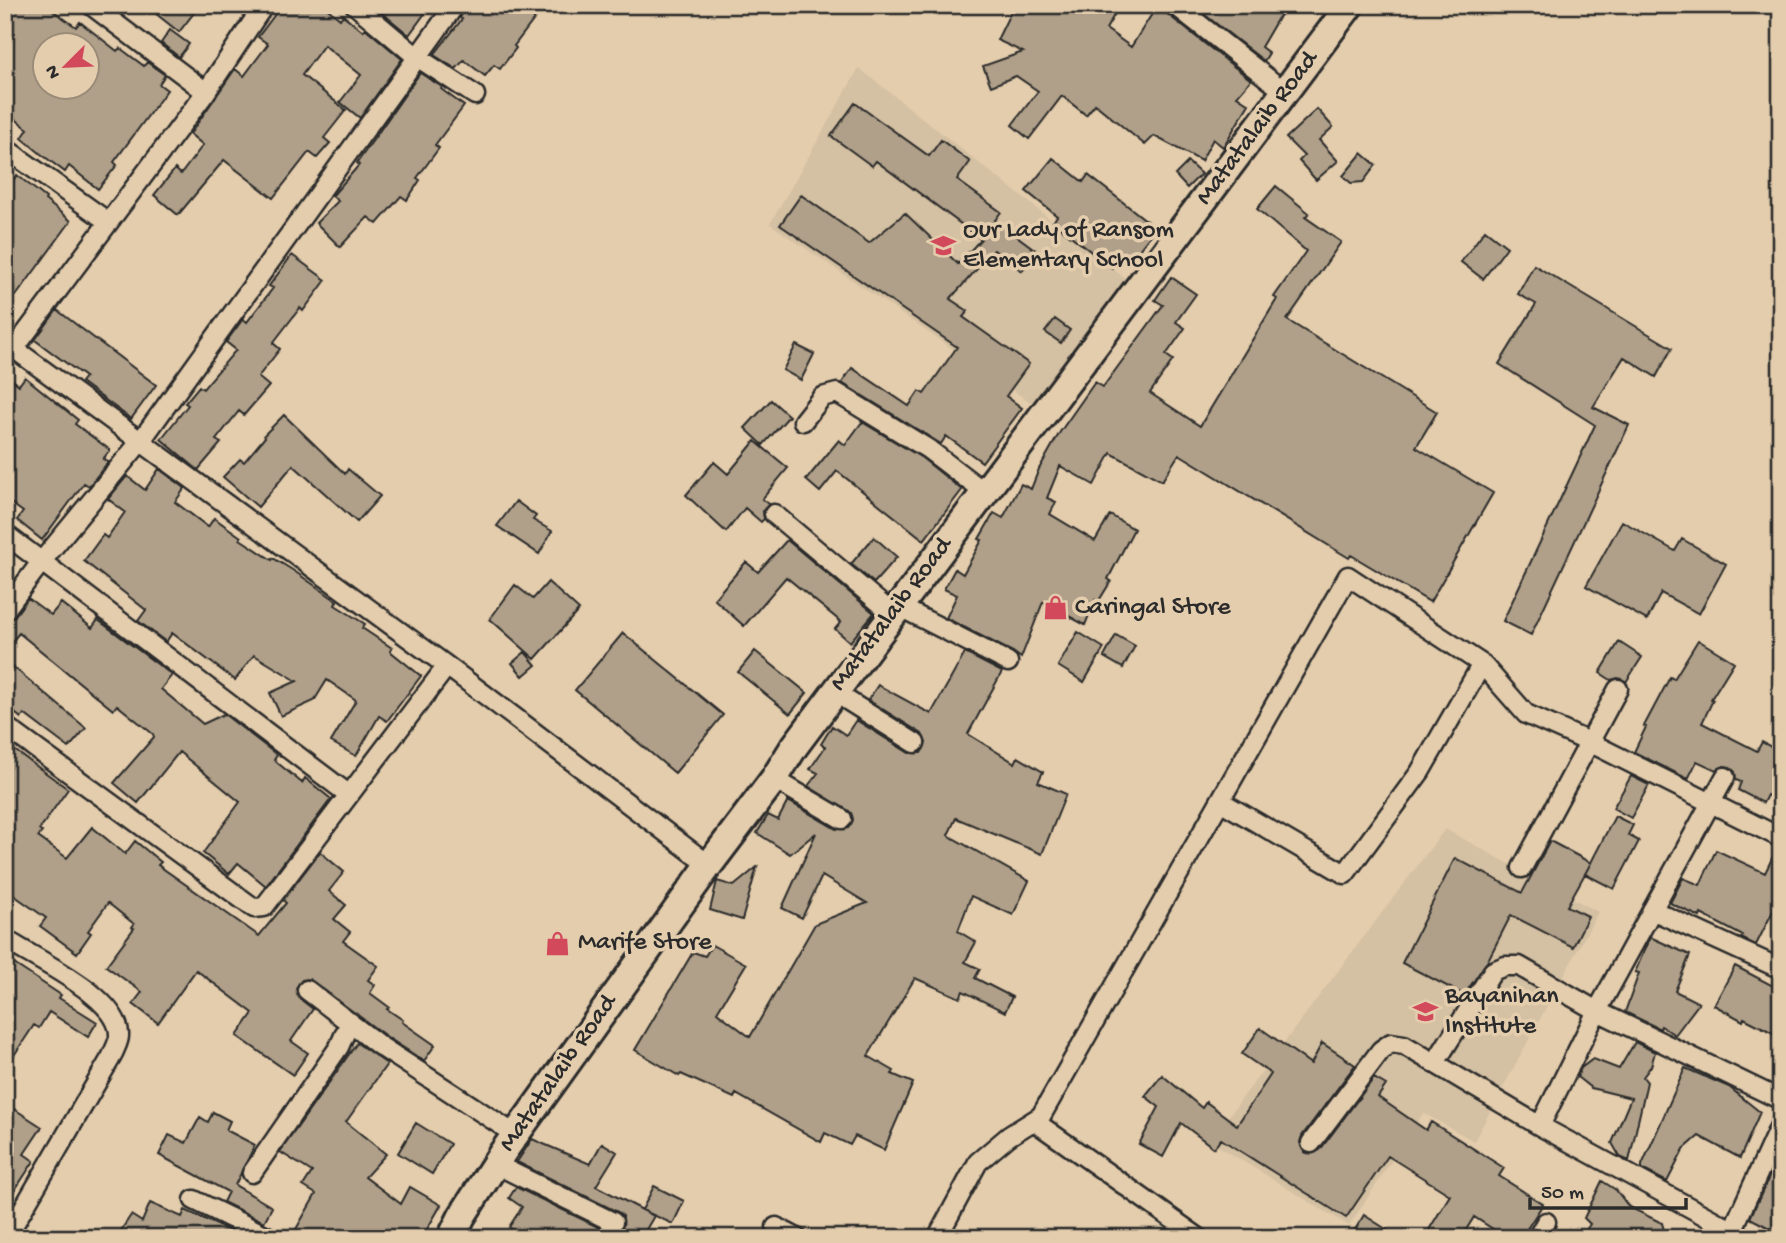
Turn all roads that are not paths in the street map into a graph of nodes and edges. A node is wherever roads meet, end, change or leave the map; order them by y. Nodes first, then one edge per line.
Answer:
1 (91, 5) edge
2 (264, 5) edge
3 (355, 5) edge
4 (455, 5) edge
5 (1175, 5) edge
6 (1350, 5) edge
7 (417, 57) junction
8 (205, 92) junction
9 (1285, 92) junction
10 (475, 95) dead end
11 (5, 148) edge
12 (107, 221) junction
13 (10, 345) edge
14 (803, 421) dead end
15 (140, 442) junction
16 (984, 492) junction
17 (775, 514) dead end
18 (5, 534) edge
19 (42, 561) junction
20 (5, 610) edge
21 (895, 610) junction
22 (1008, 662) dead end
23 (1482, 664) junction
24 (447, 666) junction
25 (1619, 689) dead end
26 (834, 692) junction
27 (5, 726) edge
28 (1589, 742) junction
29 (915, 743) dead end
30 (1725, 777) dead end
31 (774, 779) junction
32 (348, 794) junction
33 (1220, 801) junction
34 (1710, 803) junction
35 (842, 819) dead end
36 (1781, 838) edge
37 (709, 865) junction
38 (1522, 868) dead end
39 (1651, 910) junction
40 (7, 946) edge
41 (1781, 969) edge
42 (307, 990) dead end
43 (1597, 1011) junction
44 (350, 1022) junction
45 (1435, 1063) junction
46 (1781, 1100) edge
47 (1034, 1121) junction
48 (1781, 1123) edge
49 (1540, 1126) junction
50 (516, 1135) junction
51 (1311, 1143) dead end
52 (495, 1164) junction
53 (252, 1173) dead end
54 (194, 1200) dead end
55 (613, 1222) dead end
56 (1546, 1222) dead end
57 (776, 1227) dead end
58 (1735, 1236) edge
59 (6, 1238) edge
60 (271, 1238) edge
61 (451, 1238) edge
62 (797, 1238) edge
63 (937, 1238) edge
64 (1199, 1238) edge
65 (1537, 1238) edge

1 - 8 street
2 - 8 street
3 - 7 street
4 - 7 street
5 - 9 street
6 - 9 main road, Matatalaib Road
7 - 10 street
7 - 15 street
8 - 12 street
9 - 16 main road, Matatalaib Road
11 - 12 street
12 - 13 street
13 - 15 street
14 - 16 street
15 - 19 street
15 - 24 street
16 - 21 main road, Matatalaib Road
17 - 21 street
18 - 19 street
19 - 20 street
19 - 32 street
21 - 22 street
21 - 26 main road, Matatalaib Road
23 - 28 street
23 - 33 street
23 - 33 street
24 - 32 street
24 - 37 street
25 - 28 street
26 - 29 street
26 - 31 main road, Matatalaib Road
27 - 32 street
28 - 34 street
28 - 38 street
30 - 34 street
31 - 35 street
31 - 37 main road, Matatalaib Road
33 - 47 street
34 - 36 street
34 - 39 street
37 - 50 main road, Matatalaib Road
39 - 41 street
39 - 43 street
40 - 59 street
42 - 44 street
43 - 45 street
43 - 46 street
43 - 49 street
44 - 50 street
44 - 53 street
45 - 49 street
45 - 51 street
47 - 63 street
47 - 64 street
48 - 58 street
49 - 58 street
50 - 52 main road, Matatalaib Road
52 - 55 street
52 - 61 main road, Matatalaib Road
54 - 60 street
56 - 65 street
57 - 62 street

